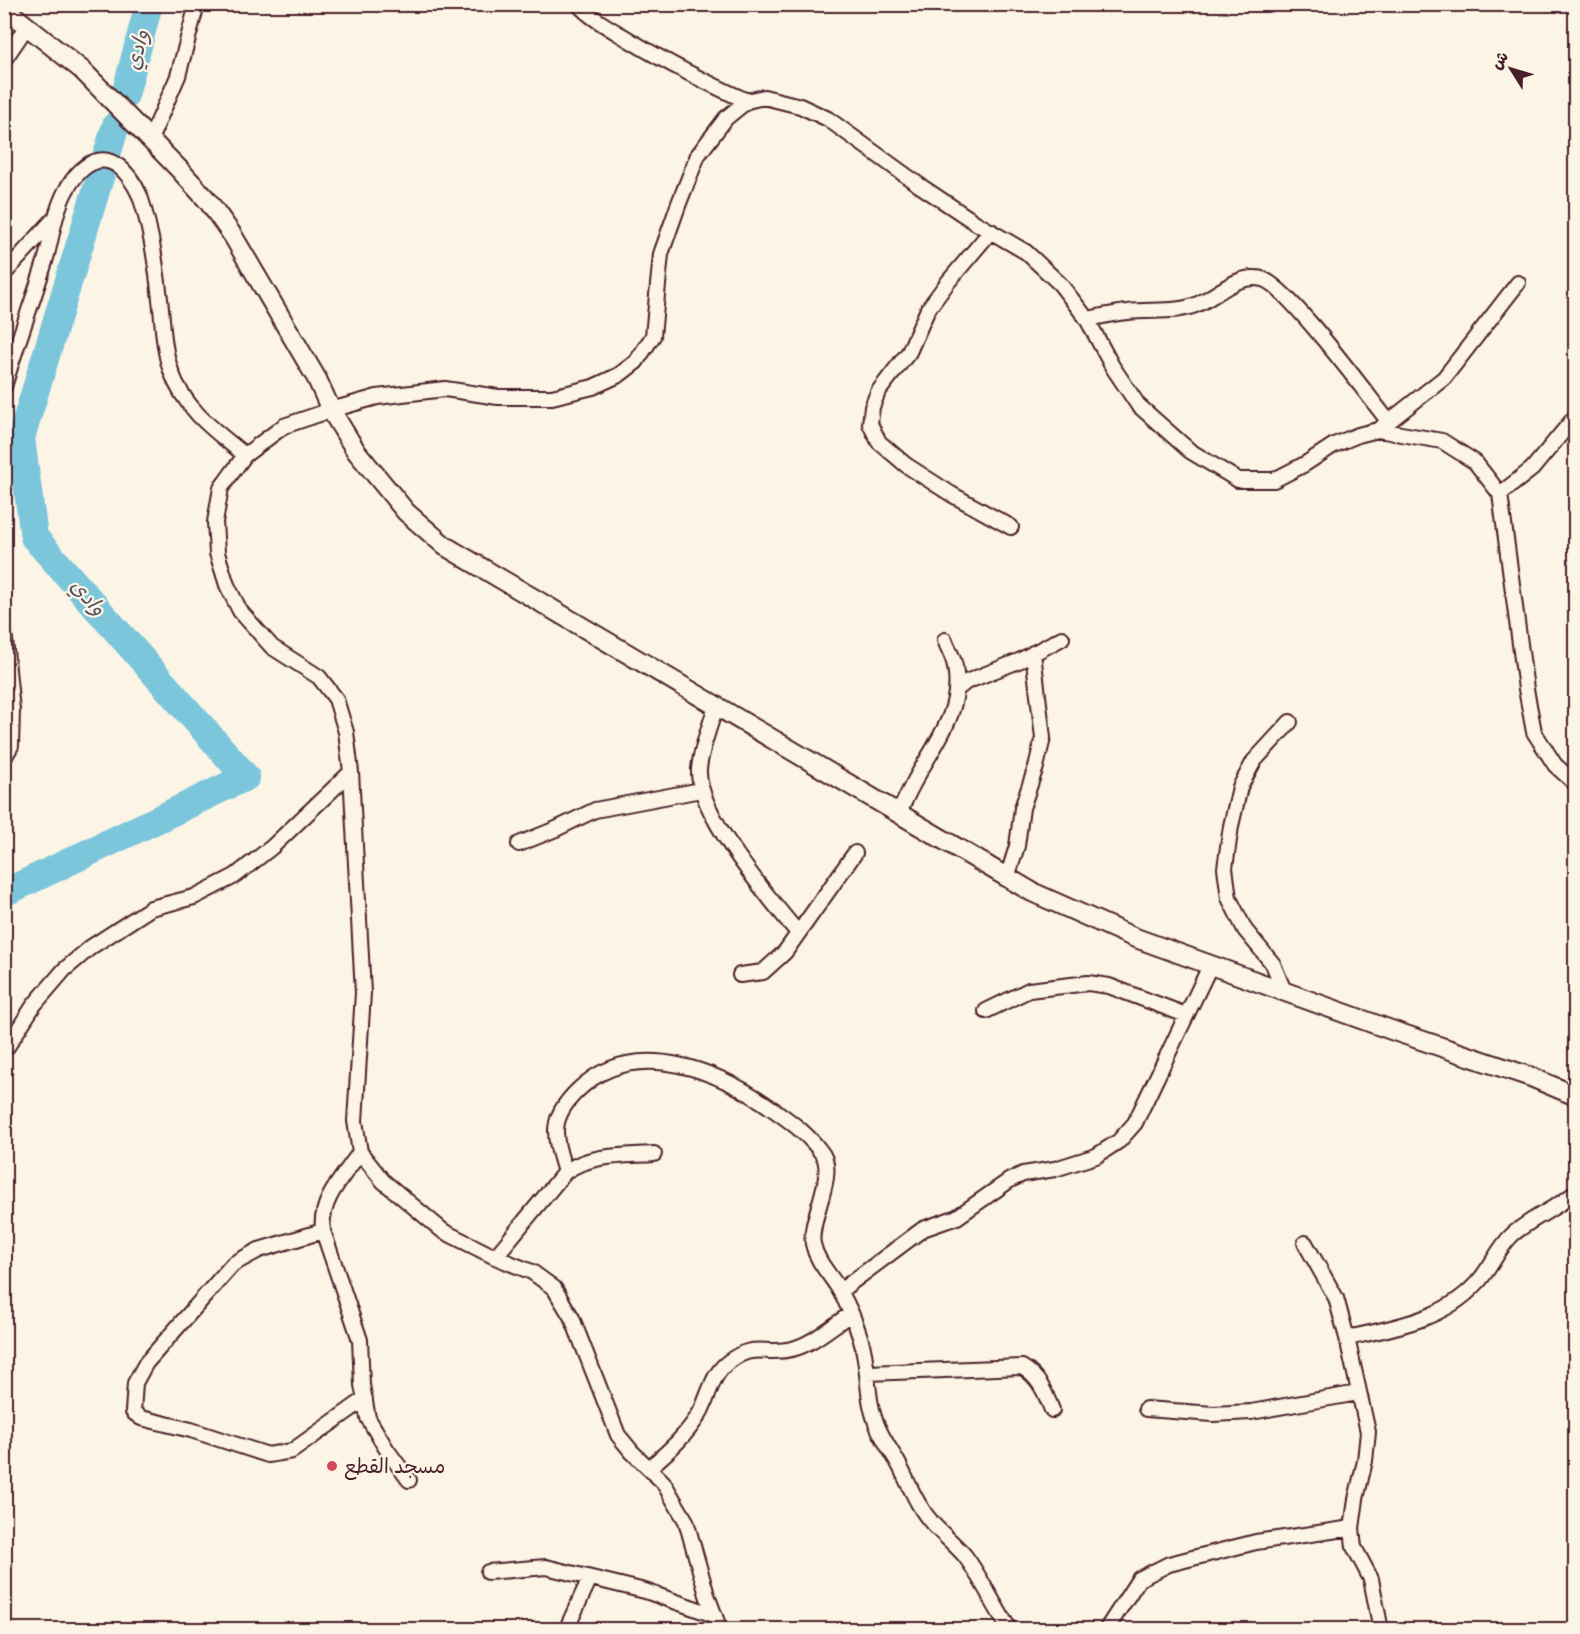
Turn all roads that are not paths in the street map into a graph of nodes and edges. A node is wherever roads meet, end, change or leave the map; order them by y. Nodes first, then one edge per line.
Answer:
1 (196, 4) edge
2 (578, 4) edge
3 (4, 8) edge
4 (27, 26) junction
5 (4, 60) edge
6 (747, 101) junction
7 (150, 140) junction
8 (57, 215) junction
9 (991, 231) junction
10 (4, 274) edge
11 (1518, 283) dead end
12 (1087, 319) junction
13 (4, 387) edge
14 (331, 410) junction
15 (1575, 416) edge
16 (1383, 426) junction
17 (245, 455) junction
18 (1500, 494) junction
19 (1011, 527) dead end
20 (4, 630) edge
21 (1062, 638) dead end
22 (945, 640) dead end
23 (1033, 653) junction
24 (956, 690) junction
25 (716, 706) junction
26 (1290, 722) dead end
27 (4, 758) edge
28 (351, 772) junction
29 (1575, 784) edge
30 (701, 790) junction
31 (899, 814) junction
32 (519, 844) dead end
33 (855, 853) dead end
34 (1007, 878) junction
35 (798, 933) junction
36 (1211, 964) junction
37 (740, 975) dead end
38 (1284, 991) junction
39 (986, 1011) dead end
40 (1186, 1015) junction
41 (7, 1047) dead end
42 (1575, 1096) edge
43 (360, 1152) junction
44 (654, 1154) dead end
45 (565, 1172) junction
46 (1575, 1192) edge
47 (323, 1231) junction
48 (1305, 1243) dead end
49 (495, 1257) junction
50 (840, 1291) junction
51 (851, 1314) junction
52 (1347, 1338) junction
53 (868, 1373) junction
54 (1358, 1394) junction
55 (365, 1399) junction
56 (1146, 1408) dead end
57 (1052, 1410) dead end
58 (649, 1468) junction
59 (409, 1480) dead end
60 (1352, 1527) junction
61 (488, 1572) dead end
62 (590, 1578) junction
63 (714, 1615) junction
64 (566, 1629) edge
65 (720, 1629) edge
66 (1010, 1629) edge
67 (1107, 1629) edge
68 (1382, 1629) edge

1 - 7 street
2 - 6 street
3 - 4 main road
4 - 5 street
4 - 7 main road
6 - 9 street
6 - 14 street
7 - 14 main road
8 - 10 street
8 - 13 street
8 - 17 street
9 - 12 street
9 - 19 street
11 - 16 street
12 - 16 street
12 - 16 street
14 - 17 street
14 - 25 main road
15 - 18 street
16 - 18 street
17 - 28 street
18 - 29 street
20 - 27 street
21 - 23 street
22 - 24 street
23 - 24 street
23 - 34 street
24 - 31 street
25 - 30 street
25 - 31 main road
26 - 38 street
28 - 41 street
28 - 43 street
30 - 32 street
30 - 35 street
31 - 34 main road
33 - 35 street
34 - 36 main road
35 - 37 street
36 - 38 main road
36 - 40 street
38 - 42 main road
39 - 40 street
40 - 50 street
43 - 47 street
43 - 49 street
44 - 45 street
45 - 49 street
45 - 50 street
46 - 52 street
47 - 55 street
47 - 55 street
48 - 52 street
49 - 58 street
50 - 51 street
51 - 53 street
51 - 58 street
52 - 54 street
53 - 57 street
53 - 66 street
54 - 56 street
54 - 60 street
55 - 59 street
58 - 63 street
60 - 67 street
60 - 68 street
61 - 62 street
62 - 63 street
62 - 64 street
63 - 65 street

